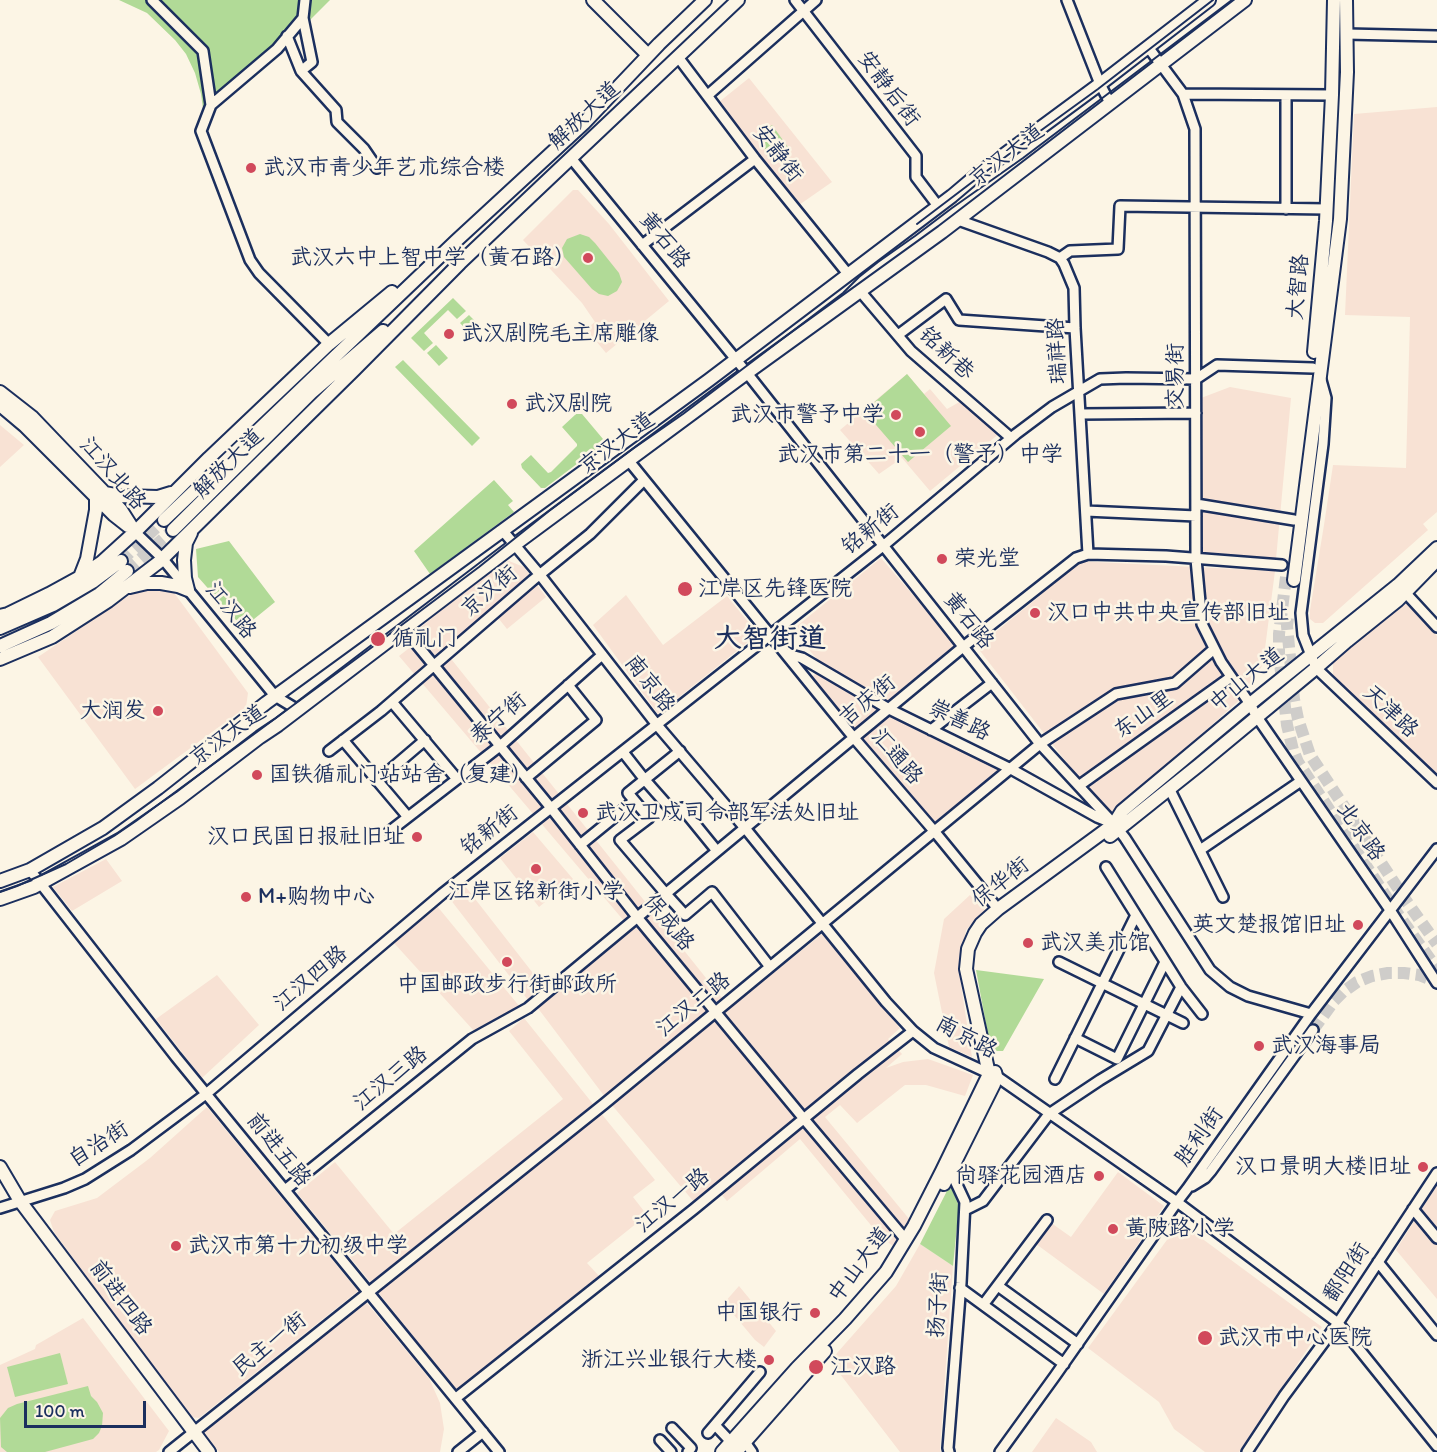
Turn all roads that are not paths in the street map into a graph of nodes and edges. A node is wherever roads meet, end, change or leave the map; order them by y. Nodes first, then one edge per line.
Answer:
1 (152, 0) edge
2 (305, 0) edge
3 (593, 0) edge
4 (705, 0) edge
5 (738, 0) edge
6 (795, 0) edge
7 (816, 0) edge
8 (1067, 0) edge
9 (1209, 0) edge
10 (1245, 0) edge
11 (1337, 1) edge
12 (804, 10) junction
13 (303, 18) junction
14 (1346, 34) junction
15 (287, 36) junction
16 (1437, 36) edge
17 (1148, 48) junction
18 (648, 55) junction
19 (678, 57) junction
20 (1160, 64) junction
21 (302, 71) junction
22 (1100, 84) junction
23 (1183, 94) junction
24 (1286, 94) junction
25 (708, 95) junction
26 (1332, 95) junction
27 (1110, 103) junction
28 (211, 105) junction
29 (571, 158) junction
30 (755, 159) junction
31 (377, 168) dead end
32 (938, 206) junction
33 (1195, 208) junction
34 (1286, 209) junction
35 (1327, 209) junction
36 (958, 220) junction
37 (456, 241) junction
38 (642, 245) junction
39 (1060, 258) junction
40 (460, 263) junction
41 (848, 274) junction
42 (860, 291) junction
43 (1075, 328) junction
44 (898, 335) junction
45 (329, 344) junction
46 (735, 360) junction
47 (1316, 370) junction
48 (747, 373) junction
49 (1196, 379) junction
50 (1079, 391) junction
51 (0, 392) edge
52 (0, 405) edge
53 (1196, 413) junction
54 (1080, 414) junction
55 (1011, 438) junction
56 (629, 461) junction
57 (645, 480) junction
58 (175, 492) junction
59 (100, 495) junction
60 (1196, 504) junction
61 (1086, 511) junction
62 (1196, 516) junction
63 (164, 520) tunnel mouth
64 (1294, 520) junction
65 (194, 527) junction
66 (172, 531) tunnel mouth
67 (503, 531) junction
68 (135, 532) junction
69 (515, 545) junction
70 (883, 546) junction
71 (1437, 548) edge
72 (1088, 554) junction
73 (162, 558) junction
74 (1196, 559) junction
75 (1437, 560) edge
76 (1287, 574) junction
77 (540, 575) junction
78 (80, 577) junction
79 (123, 589) junction
80 (1402, 589) junction
81 (188, 590) junction
82 (0, 616) edge
83 (1437, 627) edge
84 (0, 628) edge
85 (404, 629) junction
86 (771, 635) junction
87 (963, 647) junction
88 (1214, 649) junction
89 (787, 654) junction
90 (602, 655) junction
91 (1311, 656) junction
92 (1, 657) edge
93 (434, 666) junction
94 (1316, 668) junction
95 (1231, 677) junction
96 (992, 682) junction
97 (568, 685) junction
98 (275, 696) junction
99 (392, 702) junction
100 (1250, 704) junction
101 (889, 709) junction
102 (298, 710) junction
103 (1257, 717) junction
104 (657, 725) junction
105 (932, 730) junction
106 (854, 738) junction
107 (343, 740) junction
108 (425, 740) junction
109 (1041, 744) junction
110 (500, 746) junction
111 (329, 751) dead end
112 (680, 751) junction
113 (623, 752) junction
114 (1011, 769) junction
115 (526, 778) junction
116 (458, 779) junction
117 (377, 780) junction
118 (645, 780) junction
119 (1301, 781) junction
120 (1437, 783) edge
121 (1080, 785) junction
122 (1169, 788) junction
123 (634, 801) junction
124 (551, 808) junction
125 (408, 817) junction
126 (1116, 827) junction
127 (745, 828) junction
128 (390, 831) dead end
129 (934, 832) junction
130 (580, 844) junction
131 (1437, 849) edge
132 (1200, 850) junction
133 (717, 851) junction
134 (1106, 867) dead end
135 (30, 870) junction
136 (0, 881) edge
137 (40, 883) junction
138 (442, 894) joint
139 (666, 894) junction
140 (1223, 897) dead end
141 (0, 899) edge
142 (998, 909) junction
143 (1390, 910) junction
144 (1136, 915) junction
145 (637, 917) junction
146 (823, 924) junction
147 (1059, 962) dead end
148 (1165, 962) junction
149 (770, 967) junction
150 (1103, 982) junction
151 (1437, 983) edge
152 (1180, 987) junction
153 (1144, 1003) junction
154 (528, 1008) joint
155 (716, 1012) junction
156 (1166, 1014) junction
157 (1202, 1014) dead end
158 (1311, 1014) junction
159 (1183, 1023) dead end
160 (1313, 1030) tunnel mouth
161 (913, 1031) junction
162 (1075, 1038) junction
163 (992, 1075) junction
164 (1055, 1079) dead end
165 (206, 1094) junction
166 (1049, 1114) junction
167 (804, 1119) junction
168 (0, 1167) edge
169 (946, 1172) junction
170 (1437, 1173) edge
171 (1187, 1189) junction
172 (285, 1190) junction
173 (20, 1201) junction
174 (1177, 1202) junction
175 (0, 1208) edge
176 (1413, 1209) junction
177 (965, 1210) junction
178 (1047, 1220) dead end
179 (1437, 1238) edge
180 (906, 1240) junction
181 (1378, 1262) junction
182 (998, 1286) junction
183 (960, 1288) junction
184 (368, 1292) junction
185 (983, 1305) junction
186 (1338, 1323) junction
187 (1437, 1335) edge
188 (1078, 1344) junction
189 (1064, 1364) junction
190 (760, 1372) dead end
191 (456, 1398) junction
192 (715, 1425) junction
193 (672, 1428) dead end
194 (194, 1431) junction
195 (483, 1432) junction
196 (708, 1433) dead end
197 (660, 1440) dead end
198 (1437, 1446) edge
199 (741, 1447) edge
200 (169, 1452) edge
201 (209, 1452) edge
202 (459, 1452) edge
203 (499, 1452) edge
204 (671, 1452) edge
205 (688, 1452) edge
206 (722, 1452) edge
207 (949, 1452) edge
208 (1000, 1452) edge
209 (1247, 1452) edge

1 - 28 street
2 - 13 street
3 - 18 main road
4 - 18 main road, 解放大道
5 - 19 main road, 解放大道
6 - 12 street, 安静后街
7 - 12 street
8 - 22 street
9 - 17 main road, 京汉大道
10 - 20 main road, 京汉大道
11 - 14 main road, 大智路
11 - 26 main road, 大智路
12 - 25 street
12 - 32 street, 安静后街
13 - 15 street
13 - 21 street
14 - 16 street
14 - 47 main road, 大智路
15 - 21 street
15 - 28 street
17 - 20 street, 交易街
17 - 22 main road, 京汉大道
18 - 37 main road, 解放大道
19 - 25 street, 安静街
19 - 29 main road, 解放大道
20 - 23 street, 交易街
20 - 27 main road, 京汉大道
21 - 31 street
22 - 27 street
22 - 32 main road, 京汉大道
23 - 24 street
23 - 33 street, 交易街
24 - 26 street
24 - 34 street
25 - 30 street, 安静街
26 - 35 main road, 大智路
27 - 36 main road, 京汉大道
28 - 45 street
29 - 38 street, 黄石路
29 - 40 main road, 解放大道
30 - 38 street
30 - 41 street, 安静街
32 - 41 main road, 京汉大道
33 - 34 street
33 - 39 street
33 - 49 street, 交易街
34 - 35 street
35 - 47 main road, 大智路
36 - 39 street
36 - 42 main road, 京汉大道
37 - 45 main road, 解放大道
37 - 63 main road, 解放大道
38 - 46 street, 黄石路
39 - 43 street, 瑞祥路
40 - 65 main road, 解放大道
40 - 66 main road, 解放大道
41 - 46 main road, 京汉大道
42 - 44 street, 铭新巷
42 - 48 main road, 京汉大道
43 - 44 street
43 - 50 street, 瑞祥路
44 - 55 street, 铭新巷
45 - 58 main road, 解放大道
46 - 48 street, 黄石路
46 - 67 main road, 京汉大道
47 - 49 street, 铭新街
47 - 64 main road, 大智路
47 - 76 main road, 大智路
47 - 91 street, 大智路
48 - 56 main road, 京汉大道
48 - 70 street, 黄石路
49 - 50 street, 铭新街
49 - 53 street, 交易街
50 - 54 street, 瑞祥路
50 - 55 street, 铭新街
51 - 59 main road, 江汉北路
52 - 59 main road, 江汉北路
53 - 54 street
53 - 60 street, 交易街
54 - 61 street, 瑞祥路
55 - 70 street, 铭新街
56 - 57 street, 汇通路
56 - 69 main road, 京汉大道
57 - 77 street, 京汉街
57 - 86 street, 汇通路
58 - 59 main road
58 - 68 main road, 解放大道
59 - 68 main road, 江汉北路
59 - 78 main road
60 - 62 street, 交易街
60 - 64 street
61 - 62 street
61 - 72 street, 瑞祥路
62 - 74 street, 交易街
64 - 76 main road, 大智路
65 - 73 main road, 解放大道
65 - 81 main road
67 - 69 street, 南京路
67 - 98 main road, 京汉大道
68 - 73 street, 江汉路
68 - 78 main road, 解放大道
69 - 77 street, 南京路
69 - 85 main road, 京汉大道
70 - 86 street, 铭新街
70 - 87 street, 黄石路
71 - 80 main road, 中山大道
72 - 74 street
72 - 87 street, 吉庆街
73 - 79 main road, 解放大道
73 - 81 street, 江汉路
74 - 76 street
74 - 88 street, 交易街
75 - 80 main road, 中山大道
77 - 90 street, 南京路
77 - 93 street, 京汉街
78 - 82 main road, 解放大道
79 - 81 main road
79 - 92 main road, 解放大道
80 - 83 street
80 - 91 main road, 中山大道
80 - 94 main road, 中山大道
81 - 98 street, 江汉路
84 - 92 main road, 解放大道
85 - 93 street, 保成路
85 - 102 main road, 京汉大道
86 - 89 street, 汇通路
86 - 104 street, 铭新街
87 - 96 street, 黄石路
87 - 101 street, 吉庆街
88 - 95 street, 交易街
88 - 109 street, 江汉二路
89 - 101 street, 崇善路
89 - 106 street, 汇通路
90 - 97 street, 泰宁街
90 - 104 street, 南京路
91 - 94 street, 大智路
91 - 100 main road, 中山大道
93 - 99 street, 京汉街
93 - 110 street, 保成路
94 - 103 main road, 中山大道
94 - 120 street, 天津路
95 - 100 street, 交易街
95 - 121 street, 东山里
96 - 105 street
96 - 109 street, 黄石路
97 - 110 street, 泰宁街
97 - 115 street
98 - 102 street, 江汉路
98 - 135 main road, 京汉大道
99 - 107 street, 京汉街
99 - 108 street
100 - 103 street, 北京路
100 - 126 main road, 中山大道
101 - 105 street, 崇善路
101 - 106 street, 吉庆街
102 - 137 main road, 京汉大道
103 - 119 street, 北京路
103 - 122 main road, 中山大道
104 - 112 street, 南京路
104 - 113 street, 铭新街
105 - 114 street, 崇善路
106 - 127 street, 吉庆街
106 - 129 street, 汇通路
107 - 111 street, 京汉街
107 - 117 street
108 - 116 street
108 - 117 street
109 - 114 street, 江汉二路
109 - 121 street, 黄石路
110 - 115 street, 保成路
110 - 116 street, 泰宁街
112 - 118 street
112 - 127 street, 南京路
113 - 118 street
113 - 124 street, 铭新街
114 - 126 street, 崇善路
114 - 129 street, 江汉二路
115 - 124 street, 保成路
116 - 125 street, 泰宁街
117 - 125 street
118 - 123 street
118 - 133 street
119 - 132 street
119 - 143 street, 北京路
121 - 126 street, 黄石路
122 - 126 main road, 中山大道
122 - 132 street
123 - 130 street
123 - 139 street
124 - 130 street, 保成路
124 - 138 street, 铭新街
125 - 128 street, 泰宁街
126 - 142 main road, 保华街
126 - 158 street, 黄石路
126 - 163 main road, 保华街
127 - 133 street, 吉庆街
127 - 146 street, 南京路
129 - 142 street, 汇通路
129 - 146 street, 江汉二路
130 - 145 street, 保成路
131 - 143 street, 胜利街
132 - 140 street
133 - 139 street, 吉庆街
134 - 144 street
135 - 136 main road, 京汉大道
135 - 137 street, 前进五路
137 - 141 main road, 京汉大道
137 - 165 street, 前进五路
138 - 165 street, 江汉四路
139 - 145 street, 吉庆街
139 - 149 street
142 - 163 main road, 保华街
143 - 151 street, 北京路
143 - 158 street, 胜利街
144 - 148 street
144 - 150 street
145 - 154 street, 吉庆街
145 - 155 street, 保成路
146 - 149 street, 江汉二路
146 - 161 street, 南京路
147 - 150 street
148 - 152 street
148 - 153 street
149 - 155 street, 江汉二路
150 - 153 street
150 - 162 street
152 - 156 street
152 - 157 street
153 - 156 street
153 - 162 street
154 - 172 street, 江汉三路
155 - 167 street, 保成路
155 - 184 street, 江汉二路
156 - 159 street
156 - 166 street
158 - 171 street, 胜利街
160 - 171 street
161 - 163 street, 南京路
161 - 167 street, 江汉一路
162 - 164 street
163 - 166 street, 南京路
163 - 169 main road, 中山大道
165 - 172 street, 前进五路
165 - 173 street, 自治街
166 - 174 street, 南京路
166 - 177 street
167 - 180 street, 保成路
167 - 191 street, 江汉一路
168 - 173 main road, 前进四路
169 - 177 street, 扬子街
169 - 180 main road, 中山大道
169 - 199 main road, 中山大道
170 - 176 street, 鄱阳街
171 - 174 street, 胜利街
172 - 184 street, 前进五路
173 - 175 street, 自治街
173 - 194 main road, 前进四路
174 - 186 street, 南京路
174 - 188 street, 胜利街
176 - 179 street
176 - 181 street, 鄱阳街
177 - 183 street, 扬子街
178 - 182 street
180 - 199 main road, 中山大道
181 - 186 street, 鄱阳街
181 - 187 street
182 - 185 street
182 - 188 street
183 - 185 street
183 - 207 street, 扬子街
184 - 191 street, 前进五路
184 - 194 street, 民主一街
185 - 189 street
186 - 198 street, 南京路
186 - 209 street, 鄱阳街
188 - 189 street, 胜利街
189 - 208 street, 胜利街
190 - 192 street
191 - 195 street, 前进五路
192 - 196 street
192 - 199 street
193 - 205 street
194 - 200 street, 民主一街
194 - 201 main road, 前进四路
195 - 202 street
195 - 203 street, 前进五路
197 - 204 street
199 - 206 main road, 中山大道

